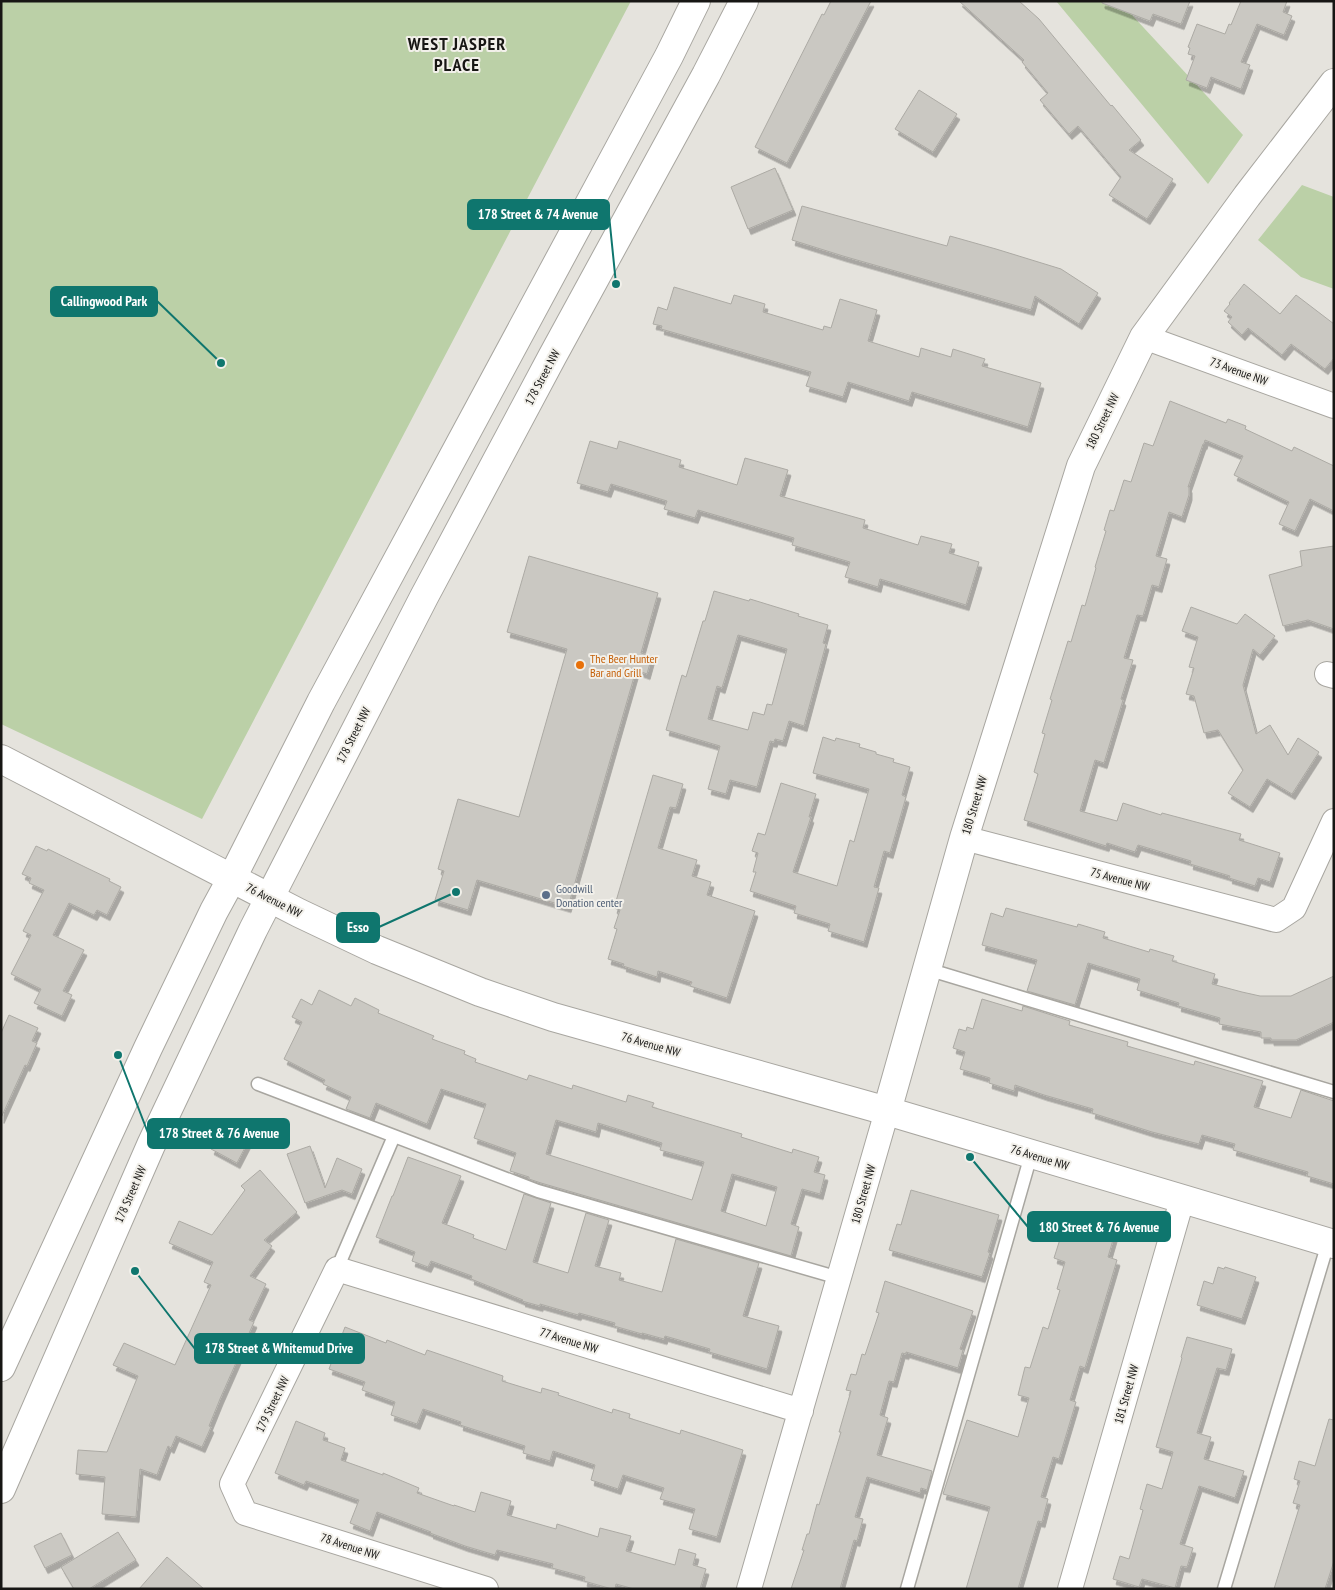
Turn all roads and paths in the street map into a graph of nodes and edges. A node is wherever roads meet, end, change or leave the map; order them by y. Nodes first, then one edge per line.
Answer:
1 (696, 1) edge
2 (744, 1) edge
3 (670, 56) junction
4 (706, 75) junction
5 (1334, 83) edge
6 (1144, 337) junction
7 (1334, 406) edge
8 (1, 759) edge
9 (1334, 821) edge
10 (964, 838) junction
11 (232, 878) junction
12 (270, 897) junction
13 (927, 969) junction
14 (258, 1084) dead end
15 (1334, 1092) edge
16 (886, 1111) junction
17 (394, 1136) junction
18 (1031, 1155) junction
19 (1182, 1200) junction
20 (1331, 1244) edge
21 (337, 1269) junction
22 (839, 1278) junction
23 (1, 1367) edge
24 (801, 1411) junction
25 (232, 1484) joint
26 (1, 1489) edge
27 (486, 1589) edge
28 (749, 1589) edge
29 (907, 1589) edge
30 (1070, 1589) edge
31 (1224, 1589) edge

1 - 3 main road
2 - 4 main road, 178 Street NW
3 - 4 main road
3 - 11 main road
4 - 12 main road, 178 Street NW
5 - 6 main road, 180 Street NW
6 - 7 street, 73 Avenue NW
6 - 10 main road, 180 Street NW
8 - 11 main road, 76 Avenue NW
9 - 10 street, 75 Avenue NW
10 - 13 main road, 180 Street NW
11 - 12 main road, 76 Avenue NW
11 - 23 main road
12 - 16 main road, 76 Avenue NW
12 - 26 main road, 178 Street NW
13 - 15 lane
13 - 16 main road, 180 Street NW
14 - 17 lane
16 - 18 main road, 76 Avenue NW
16 - 22 street, 180 Street NW
17 - 21 lane
17 - 22 lane
18 - 19 main road, 76 Avenue NW
18 - 29 lane
19 - 20 main road, 76 Avenue NW
19 - 30 street, 181 Street NW
20 - 31 lane
21 - 24 street, 77 Avenue NW
21 - 25 street, 179 Street NW
22 - 24 street, 180 Street NW
24 - 28 street, 180 Street NW
25 - 27 street, 78 Avenue NW

